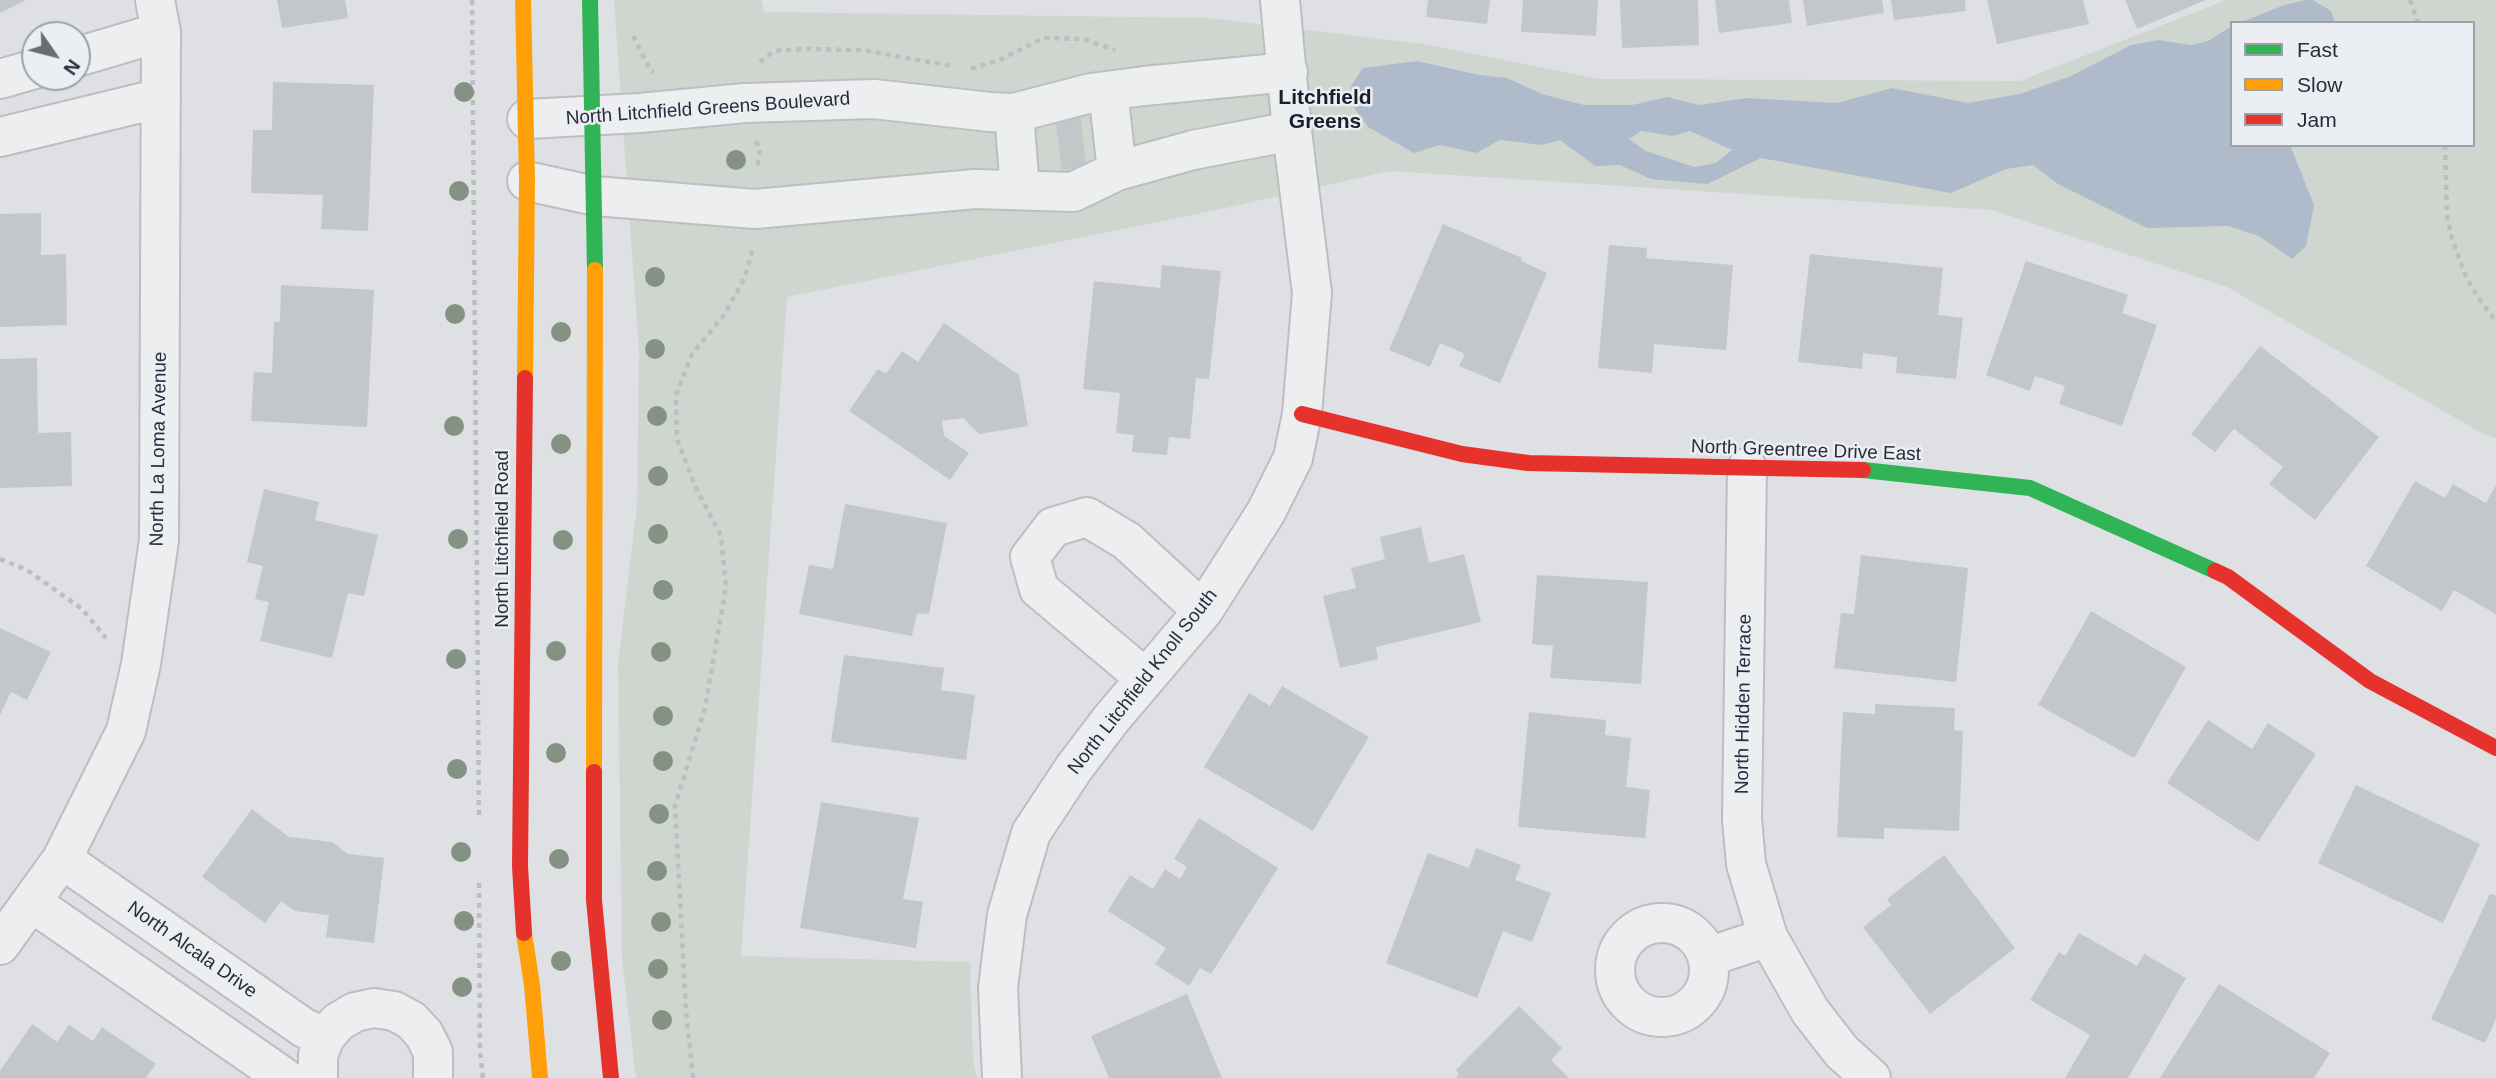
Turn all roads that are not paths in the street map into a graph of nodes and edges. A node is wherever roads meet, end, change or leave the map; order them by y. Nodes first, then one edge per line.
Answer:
1 (523, 0) edge
2 (590, 0) edge
3 (1280, 0) edge
4 (158, 16) edge
5 (91, 50) edge
6 (1288, 72) junction
7 (21, 73) edge
8 (0, 79) edge
9 (1108, 91) junction
10 (161, 98) junction
11 (1014, 113) junction
12 (592, 116) junction
13 (527, 119) junction
14 (1292, 131) junction
15 (0, 137) edge
16 (1117, 172) junction
17 (527, 181) junction
18 (1020, 190) junction
19 (595, 196) junction
20 (1302, 414) junction
21 (1747, 468) junction
22 (1203, 611) junction
23 (1145, 678) junction
24 (2496, 748) edge
25 (62, 859) junction
26 (30, 902) junction
27 (1768, 937) junction
28 (0, 945) edge
29 (1708, 957) dead end
30 (325, 1037) junction
31 (285, 1078) edge
32 (318, 1078) edge
33 (433, 1078) edge
34 (540, 1078) edge
35 (611, 1078) edge
36 (1002, 1078) edge
37 (1871, 1078) edge

1 - 13 main road, North Litchfield Road
2 - 12 main road
3 - 6 street, North Litchfield Knoll South
4 - 5 street
4 - 10 street, North La Loma Avenue
6 - 9 street, North Litchfield Greens Boulevard
6 - 14 street, North Litchfield Knoll South
7 - 8 street
9 - 11 street, North Litchfield Greens Boulevard
9 - 16 street
10 - 15 street
10 - 25 street, North La Loma Avenue
11 - 12 street, North Litchfield Greens Boulevard
11 - 18 street
12 - 13 street, North Litchfield Greens Boulevard
12 - 19 main road
13 - 17 main road, North Litchfield Road
14 - 16 street
14 - 20 street, North Litchfield Knoll South
16 - 18 street
17 - 19 street
17 - 34 main road, North Litchfield Road
18 - 19 street
19 - 35 main road
20 - 21 main road, North Greentree Drive East
20 - 22 street, North Litchfield Knoll South
21 - 24 main road, North Greentree Drive East
21 - 27 street, North Hidden Terrace
22 - 23 street, North Litchfield Knoll South
22 - 23 street
23 - 36 street, North Litchfield Knoll South
25 - 26 street, North La Loma Avenue
25 - 30 street, North Alcala Drive
26 - 28 street, North La Loma Avenue
26 - 31 street
27 - 29 street
27 - 37 street, North Hidden Terrace
30 - 32 street
30 - 33 street

